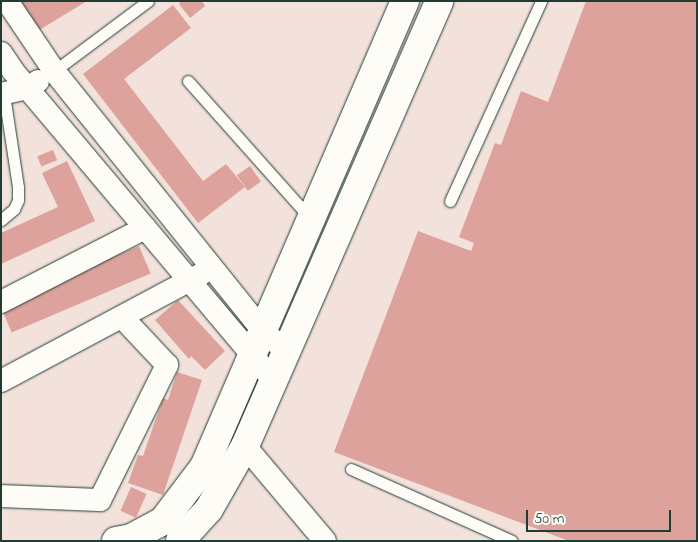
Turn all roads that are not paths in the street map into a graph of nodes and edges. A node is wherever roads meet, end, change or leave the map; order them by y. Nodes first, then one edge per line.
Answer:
1 (7, 1) edge
2 (148, 1) edge
3 (406, 1) edge
4 (439, 1) edge
5 (542, 1) edge
6 (54, 71) junction
7 (4, 77) edge
8 (188, 81) dead end
9 (27, 88) junction
10 (450, 201) dead end
11 (1, 220) edge
12 (311, 220) junction
13 (145, 228) junction
14 (211, 266) junction
15 (189, 281) junction
16 (1, 302) edge
17 (122, 317) junction
18 (263, 331) junction
19 (286, 351) junction
20 (252, 356) junction
21 (273, 380) junction
22 (1, 381) edge
23 (244, 446) junction
24 (352, 469) dead end
25 (1, 496) edge
26 (116, 541) edge
27 (180, 541) edge
28 (325, 541) edge
29 (512, 541) edge

1 - 6 street
2 - 6 lane
3 - 12 street
4 - 19 street
5 - 10 lane
6 - 7 street
6 - 9 street
6 - 14 street
7 - 9 street
7 - 11 lane
8 - 12 lane
9 - 13 street
12 - 18 street
13 - 15 street
13 - 16 street
14 - 15 street
14 - 18 street
15 - 17 street
15 - 20 street
17 - 22 street
17 - 25 street
18 - 19 street
18 - 20 street
19 - 21 street
20 - 21 street
20 - 26 street
21 - 23 street
23 - 27 street
23 - 28 street
24 - 29 lane

